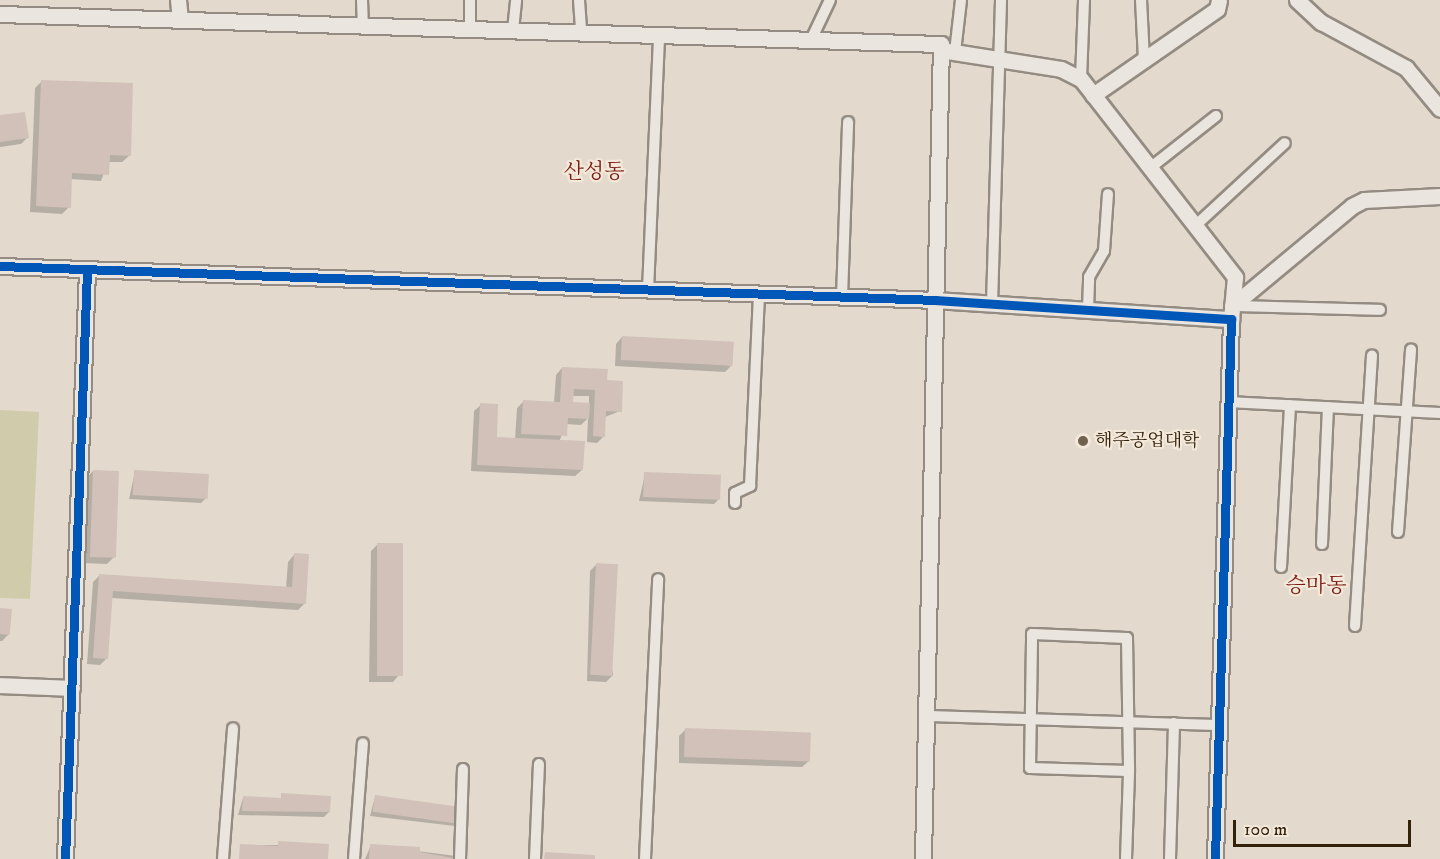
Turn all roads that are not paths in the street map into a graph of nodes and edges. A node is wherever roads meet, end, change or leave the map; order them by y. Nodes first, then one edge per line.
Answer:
1 (178, 0) edge
2 (362, 0) edge
3 (470, 0) edge
4 (516, 0) edge
5 (579, 0) edge
6 (830, 0) edge
7 (961, 0) edge
8 (1001, 0) edge
9 (1084, 0) edge
10 (1141, 0) edge
11 (1219, 0) edge
12 (1299, 0) edge
13 (0, 14) edge
14 (180, 20) junction
15 (363, 26) junction
16 (470, 29) junction
17 (513, 30) junction
18 (581, 32) junction
19 (659, 35) junction
20 (811, 40) junction
21 (948, 51) junction
22 (997, 59) junction
23 (1144, 60) junction
24 (1081, 80) junction
25 (1093, 95) junction
26 (1440, 109) edge
27 (1216, 116) dead end
28 (848, 122) dead end
29 (1285, 143) dead end
30 (1150, 168) junction
31 (1108, 195) dead end
32 (1440, 196) edge
33 (1195, 226) junction
34 (0, 266) edge
35 (87, 269) junction
36 (648, 290) junction
37 (759, 294) junction
38 (842, 297) junction
39 (935, 300) junction
40 (992, 304) junction
41 (1088, 310) junction
42 (1380, 310) dead end
43 (1232, 313) junction
44 (1411, 349) dead end
45 (1372, 356) dead end
46 (1228, 402) junction
47 (1290, 405) junction
48 (1328, 407) junction
49 (1370, 408) junction
50 (1407, 410) junction
51 (1440, 412) edge
52 (735, 503) dead end
53 (1398, 532) dead end
54 (1322, 544) dead end
55 (1281, 567) dead end
56 (658, 579) dead end
57 (1355, 626) dead end
58 (0, 685) edge
59 (72, 688) junction
60 (926, 716) junction
61 (1031, 719) junction
62 (1128, 722) junction
63 (1174, 723) junction
64 (1219, 725) junction
65 (233, 728) dead end
66 (363, 743) dead end
67 (539, 764) dead end
68 (463, 769) dead end
69 (1129, 771) junction
70 (65, 859) edge
71 (223, 859) edge
72 (354, 859) edge
73 (460, 859) edge
74 (535, 859) edge
75 (645, 859) edge
76 (923, 859) edge
77 (1126, 859) edge
78 (1170, 859) edge
79 (1215, 859) edge

1 - 14 street
2 - 15 street
3 - 16 street
4 - 17 street
5 - 18 street
6 - 20 street
7 - 21 street
8 - 22 street
9 - 24 street
10 - 23 street
11 - 23 street
12 - 26 street
13 - 14 street
14 - 15 street
15 - 16 street
16 - 17 street
17 - 18 street
18 - 19 street
19 - 20 street
19 - 36 street
20 - 21 street
21 - 22 street
21 - 39 street
22 - 24 street
22 - 40 street
23 - 25 street
24 - 25 street
25 - 30 street
27 - 30 street
28 - 38 street
29 - 33 street
30 - 33 street
31 - 41 street
32 - 43 street
33 - 43 street
34 - 35 street
35 - 36 street
35 - 59 street
36 - 37 street
37 - 38 street
37 - 52 street
38 - 39 street
39 - 40 street
39 - 60 street
40 - 41 street
41 - 43 street
42 - 43 street
43 - 46 street
44 - 50 street
45 - 49 street
46 - 47 street
46 - 64 street
47 - 48 street
47 - 55 street
48 - 49 street
48 - 54 street
49 - 50 street
49 - 57 street
50 - 51 street
50 - 53 street
56 - 75 street
58 - 59 street
59 - 70 street
60 - 61 street
60 - 76 street
61 - 62 street
61 - 62 street
61 - 69 street
62 - 63 street
62 - 69 street
63 - 64 street
63 - 78 street
64 - 79 street
65 - 71 street
66 - 72 street
67 - 74 street
68 - 73 street
69 - 77 street

